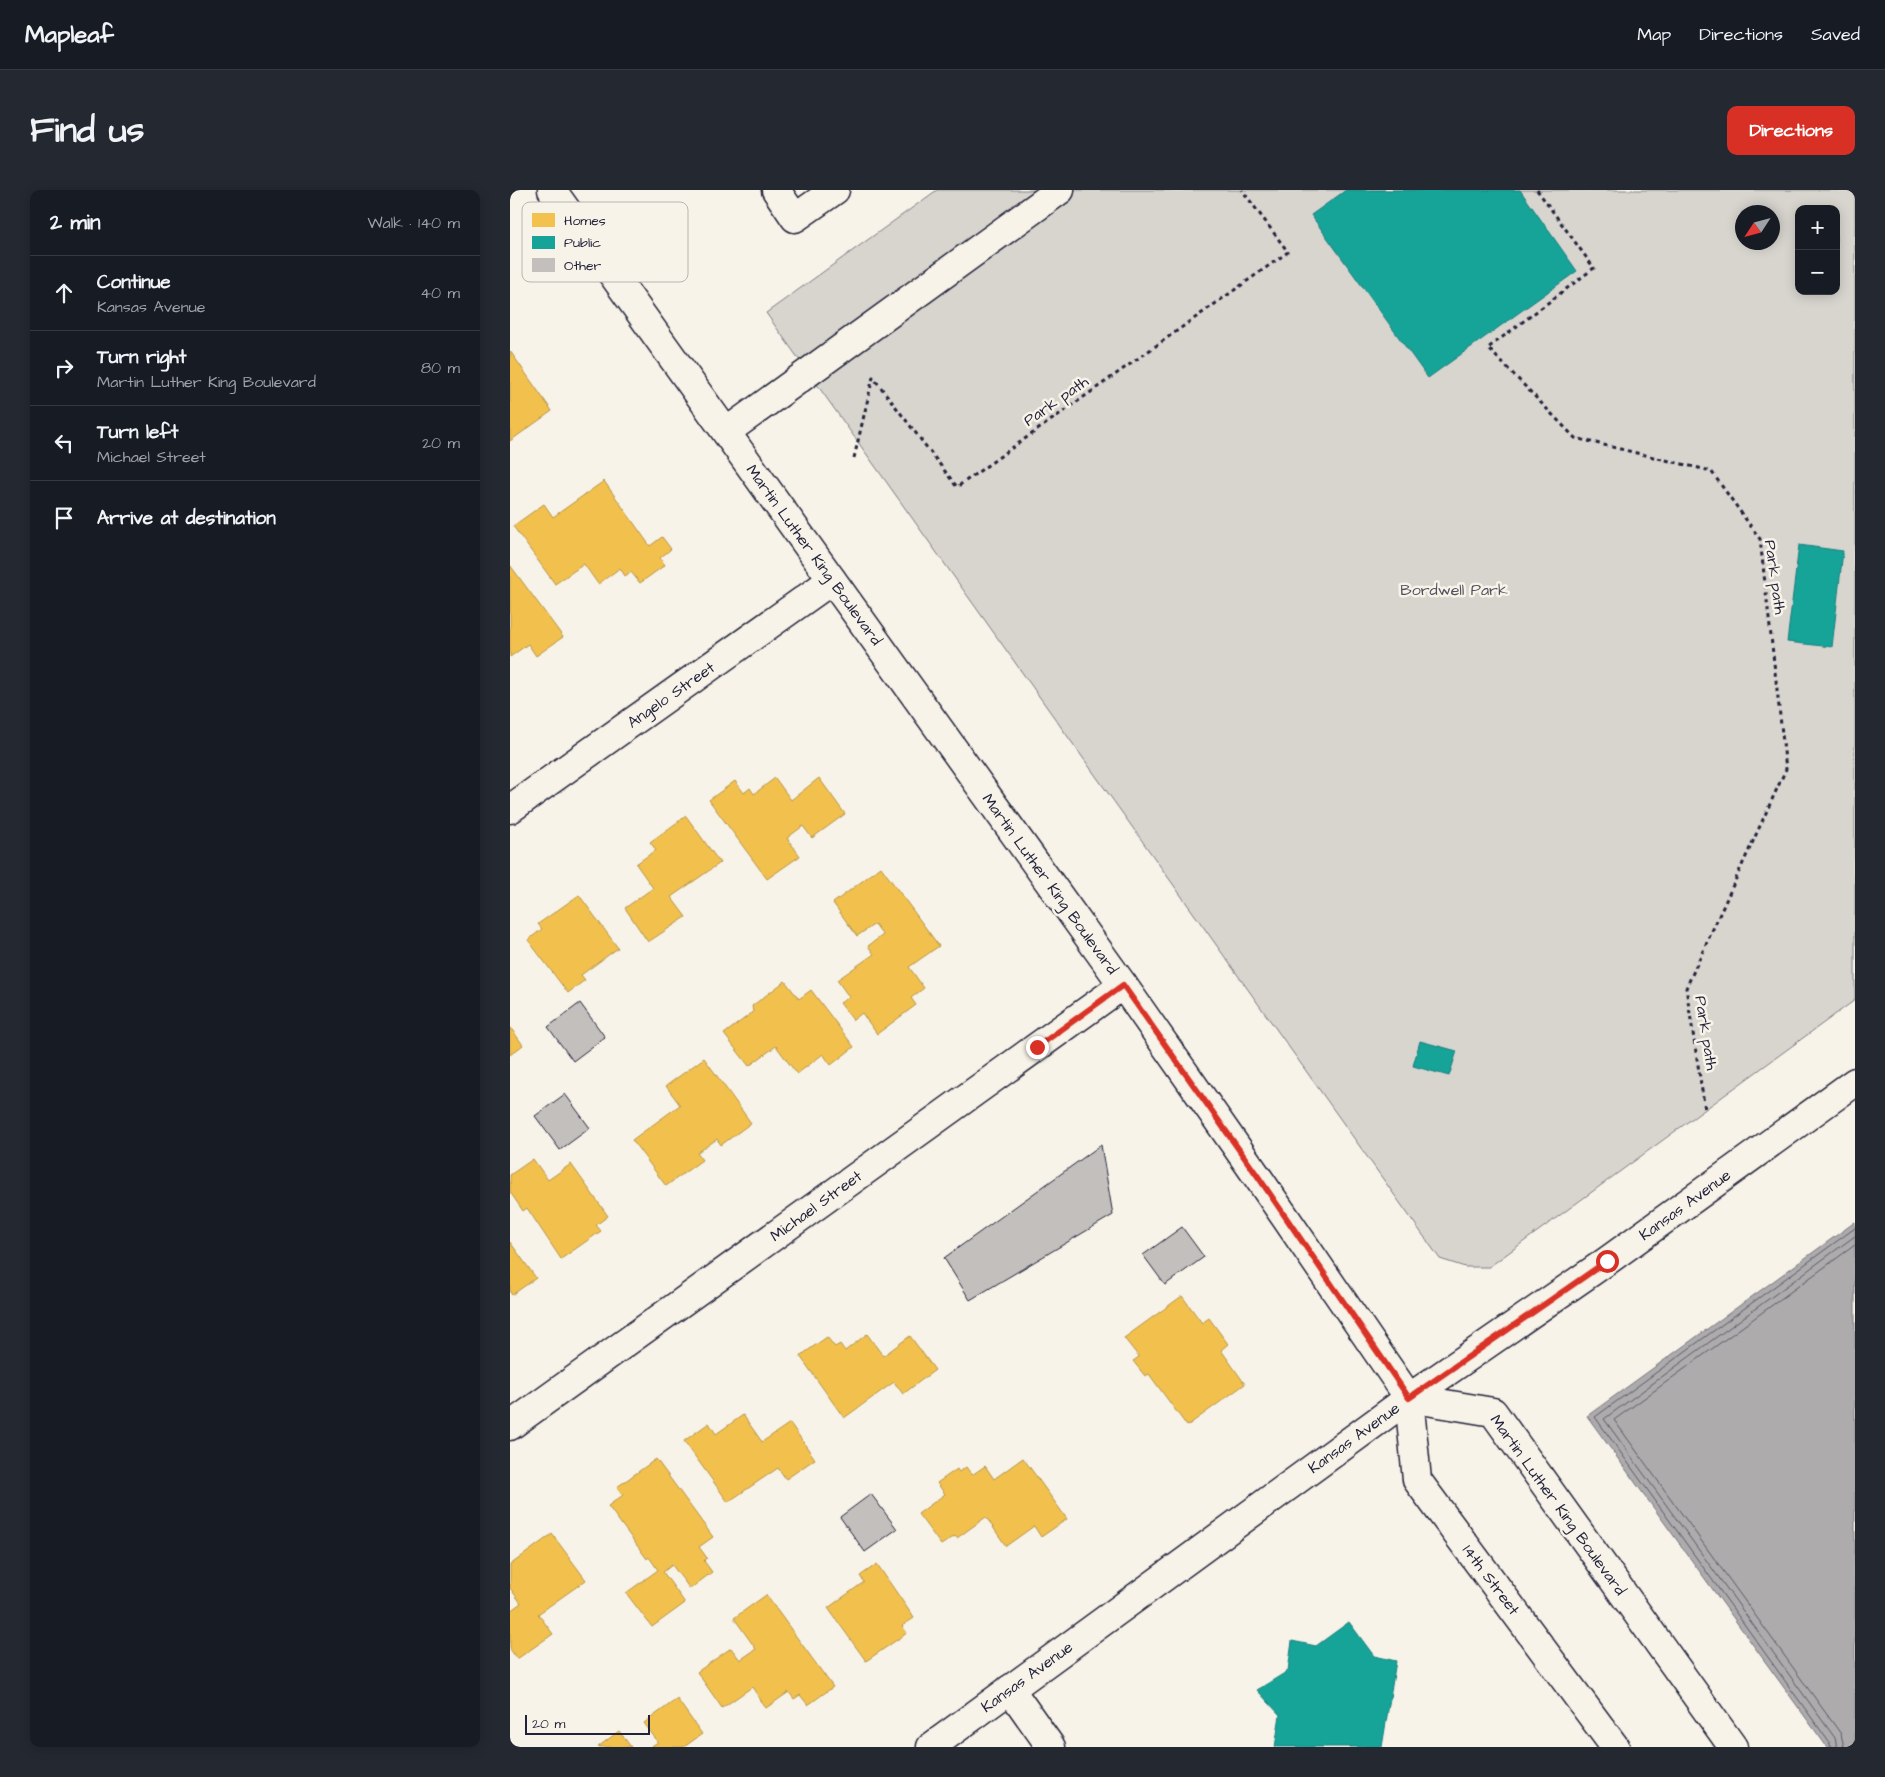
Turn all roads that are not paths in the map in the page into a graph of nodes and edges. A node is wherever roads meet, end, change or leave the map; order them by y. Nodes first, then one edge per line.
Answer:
1 (552, 190) edge
2 (776, 190) edge
3 (835, 190) edge
4 (1060, 190) edge
5 (561, 202) edge
6 (618, 282) edge
7 (726, 432) junction
8 (832, 580) junction
9 (510, 809) edge
10 (1123, 985) junction
11 (1855, 1082) edge
12 (1409, 1398) junction
13 (510, 1426) edge
14 (1010, 1690) junction
15 (931, 1747) edge
16 (1051, 1747) edge
17 (1615, 1747) edge
18 (1733, 1747) edge

1 - 5 main road, Martin Luther King Boulevard
2 - 3 main road
4 - 7 main road
6 - 7 main road, Martin Luther King Boulevard
7 - 8 main road, Martin Luther King Boulevard
8 - 9 main road, Angelo Street
8 - 10 main road, Martin Luther King Boulevard
10 - 12 main road, Martin Luther King Boulevard
10 - 13 main road, Michael Street
11 - 12 main road, Kansas Avenue
12 - 14 main road, Kansas Avenue
12 - 17 main road, 14th Street
12 - 18 main road, Martin Luther King Boulevard
14 - 15 main road, Kansas Avenue
14 - 16 main road

